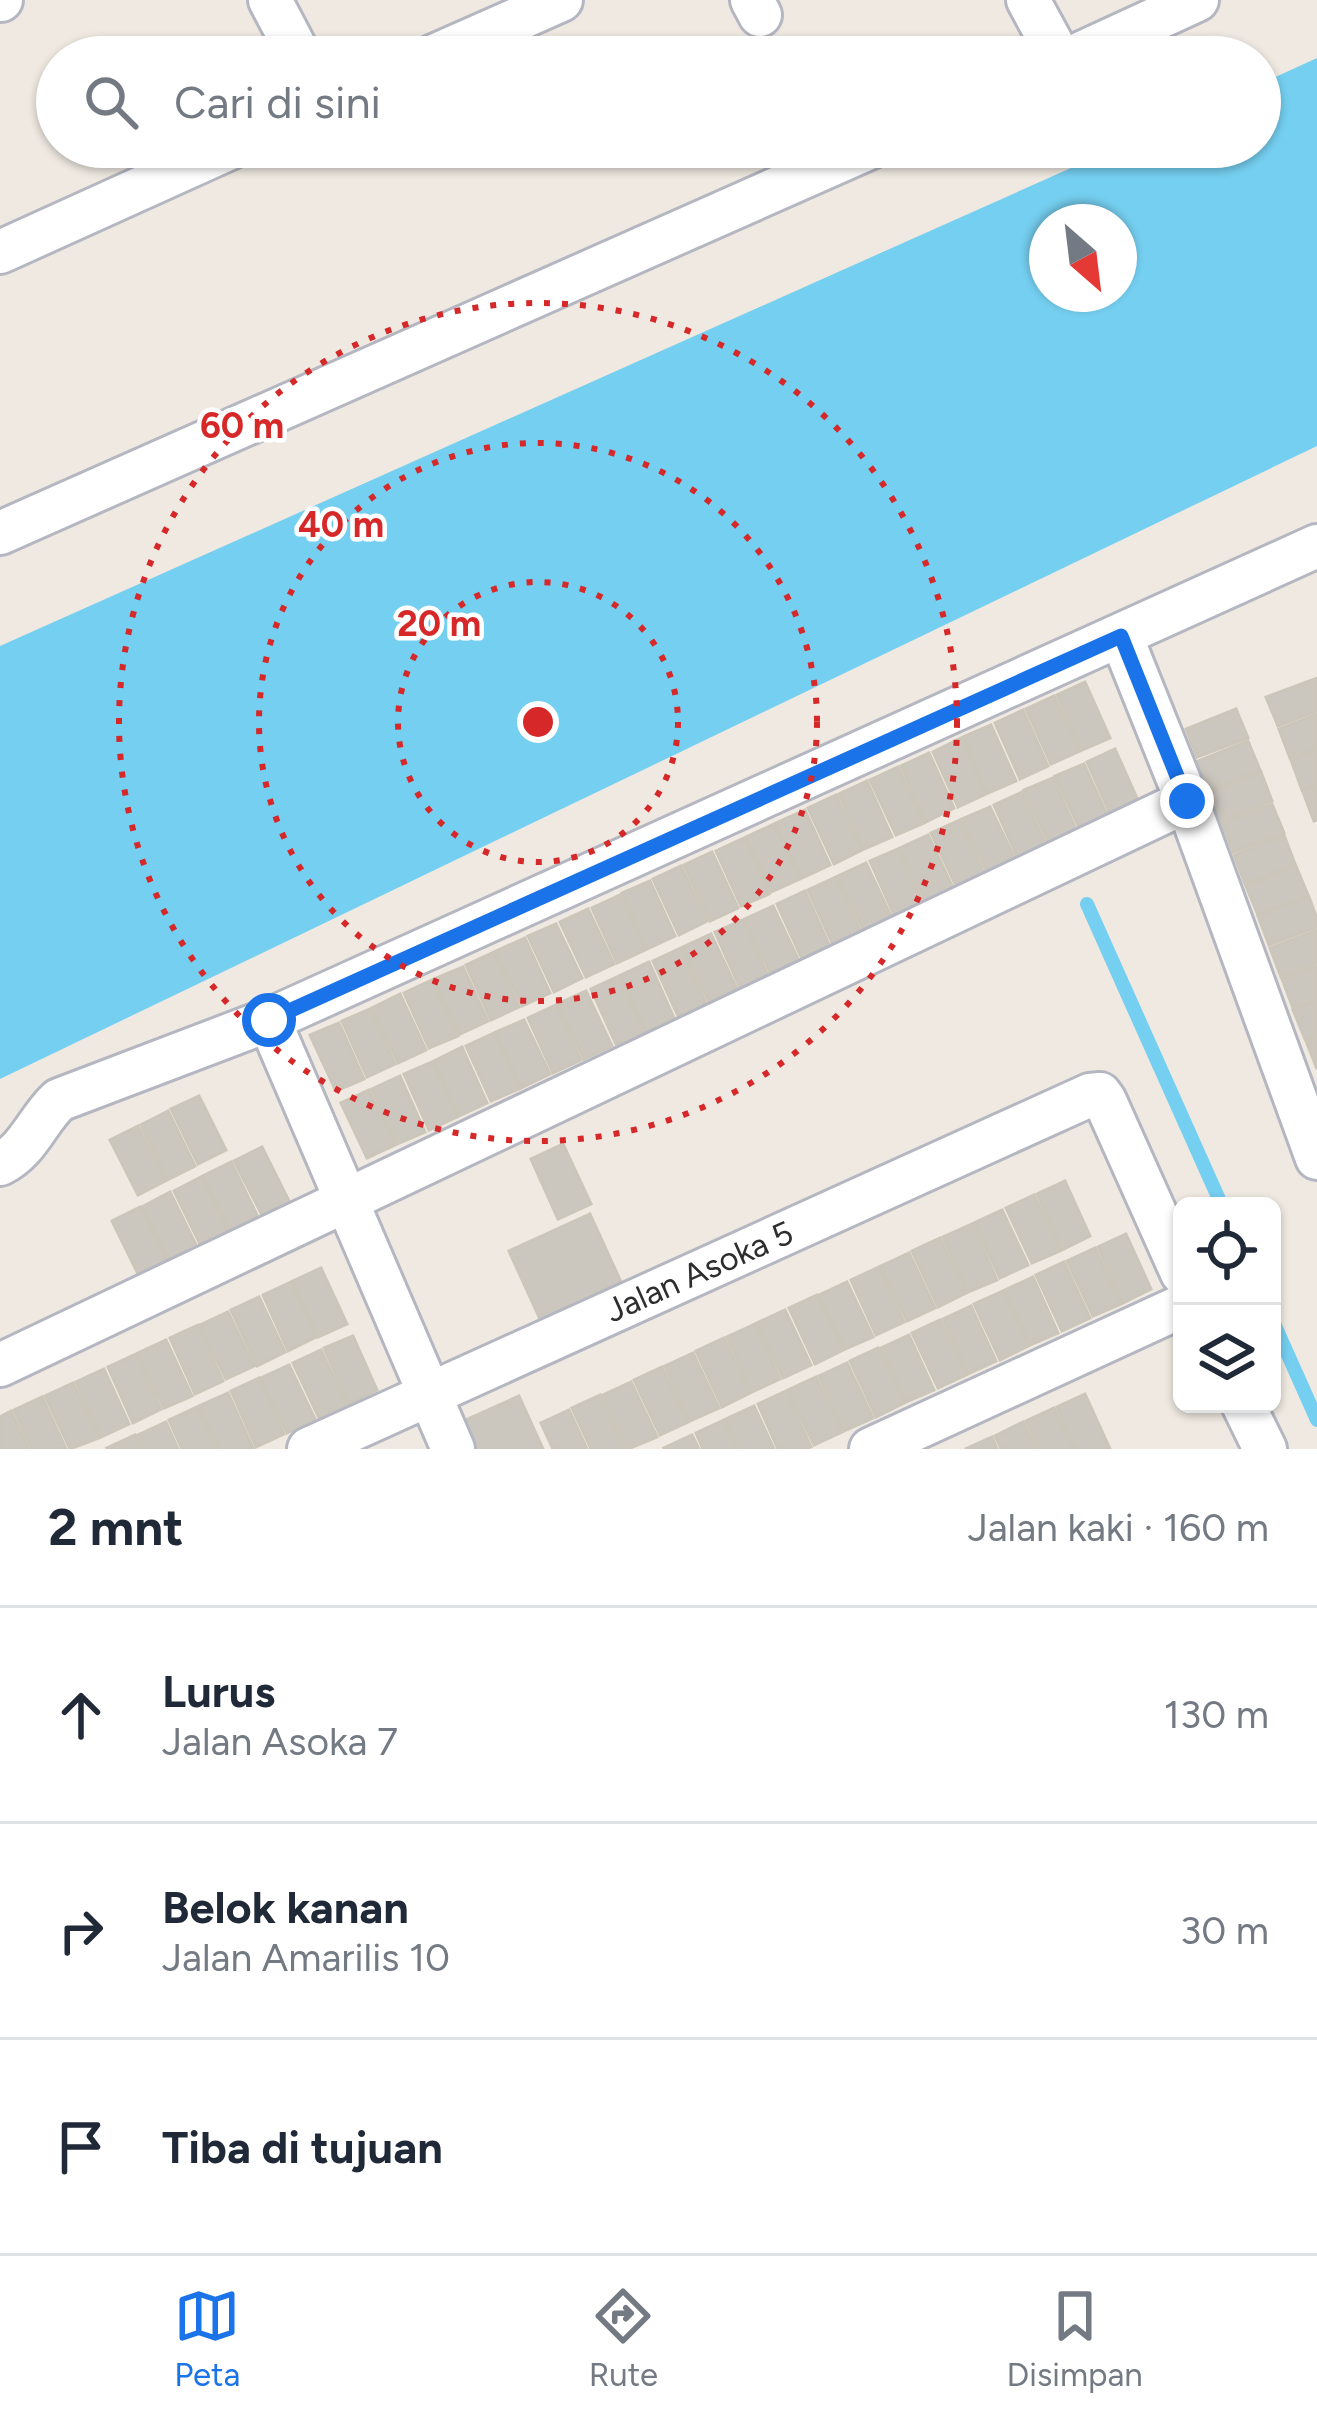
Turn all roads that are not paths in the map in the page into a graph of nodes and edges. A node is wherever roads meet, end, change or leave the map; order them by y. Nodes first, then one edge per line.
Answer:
1 (270, 0) edge
2 (1028, 0) edge
3 (1196, 0) edge
4 (534, 5) edge
5 (289, 36) edge
6 (473, 36) edge
7 (1048, 36) edge
8 (1118, 36) edge
9 (186, 168) edge
10 (824, 168) edge
11 (0, 252) edge
12 (0, 533) edge
13 (1317, 546) edge
14 (1121, 636) junction
15 (1187, 801) junction
16 (269, 1020) junction
17 (1317, 1158) edge
18 (0, 1164) edge
19 (346, 1202) junction
20 (1173, 1254) edge
21 (1173, 1310) edge
22 (0, 1365) edge
23 (429, 1393) junction
24 (1248, 1413) edge
25 (309, 1449) edge
26 (453, 1449) edge
27 (871, 1449) edge
28 (1265, 1449) edge

1 - 5 street
2 - 7 street
3 - 8 street
4 - 6 street
9 - 11 street
10 - 12 street
13 - 14 street
14 - 15 street
14 - 16 street
15 - 17 street
15 - 19 street
16 - 18 street
16 - 19 street
19 - 22 street
19 - 23 street
20 - 23 street, Jalan Asoka 5
21 - 27 street
23 - 25 street, Jalan Asoka 5
23 - 26 street
24 - 28 street

